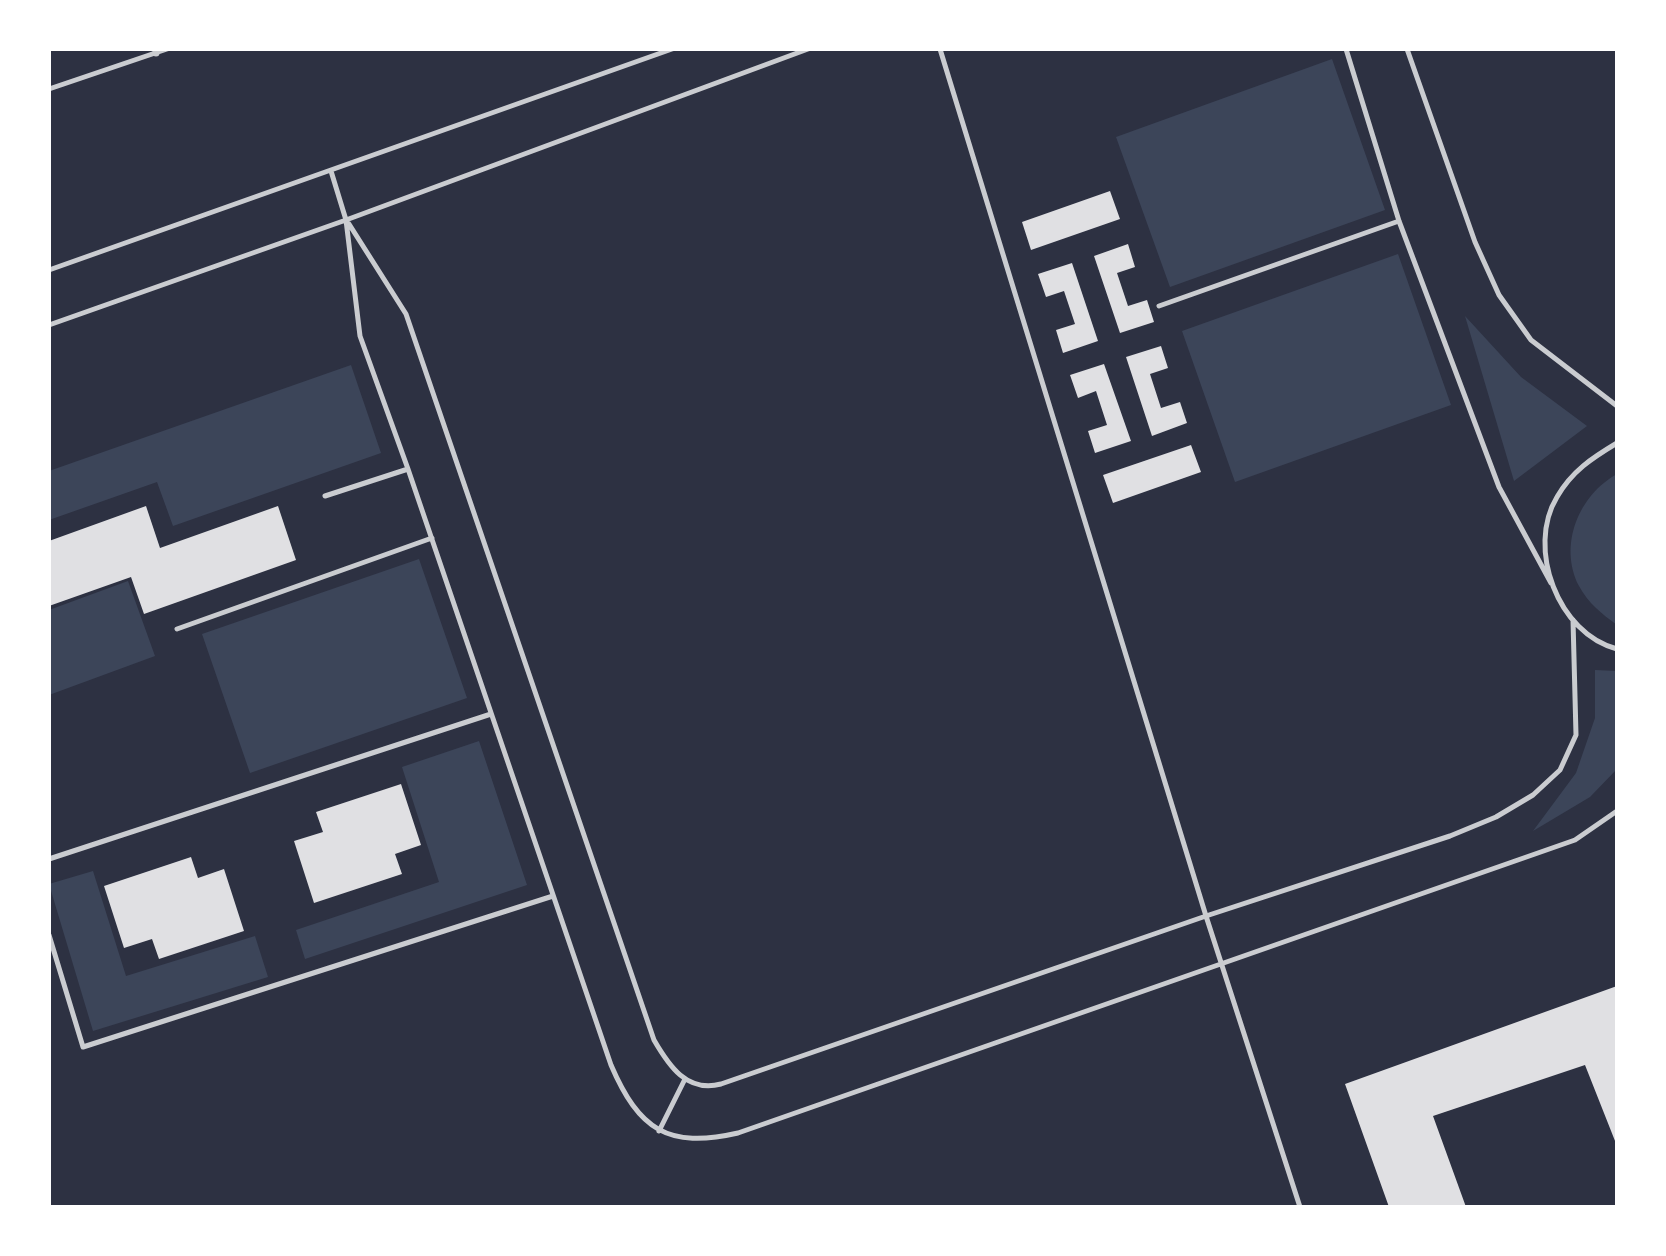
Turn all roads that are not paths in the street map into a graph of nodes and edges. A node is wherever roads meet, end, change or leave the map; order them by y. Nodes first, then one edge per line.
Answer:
1 (167, 49) edge
2 (672, 49) edge
3 (808, 49) edge
4 (940, 49) edge
5 (1346, 49) edge
6 (1407, 49) edge
7 (156, 51) edge
8 (49, 89) edge
9 (331, 171) junction
10 (346, 220) junction
11 (1399, 221) junction
12 (49, 271) edge
13 (1158, 306) dead end
14 (49, 325) edge
15 (1617, 406) edge
16 (1617, 443) edge
17 (408, 469) junction
18 (325, 496) dead end
19 (432, 538) junction
20 (1551, 583) junction
21 (1573, 620) junction
22 (177, 629) dead end
23 (1617, 649) edge
24 (491, 714) junction
25 (1617, 811) edge
26 (49, 859) edge
27 (553, 897) junction
28 (1206, 916) junction
29 (49, 934) edge
30 (1222, 965) junction
31 (685, 1079) junction
32 (659, 1131) junction
33 (1300, 1207) edge

1 - 7 lane
2 - 9 lane
3 - 10 lane
4 - 28 lane
5 - 11 lane
6 - 15 lane
7 - 8 lane
9 - 10 lane
9 - 12 lane
10 - 14 lane
10 - 17 lane
10 - 31 lane
11 - 13 lane
11 - 20 lane
16 - 20 lane
17 - 18 lane
17 - 19 lane
19 - 22 lane
19 - 24 lane
20 - 21 lane
21 - 23 lane
21 - 28 lane
24 - 26 lane
24 - 27 lane
25 - 30 lane
27 - 29 lane
27 - 32 lane
28 - 30 lane
28 - 31 lane
30 - 32 lane
30 - 33 lane
31 - 32 lane

